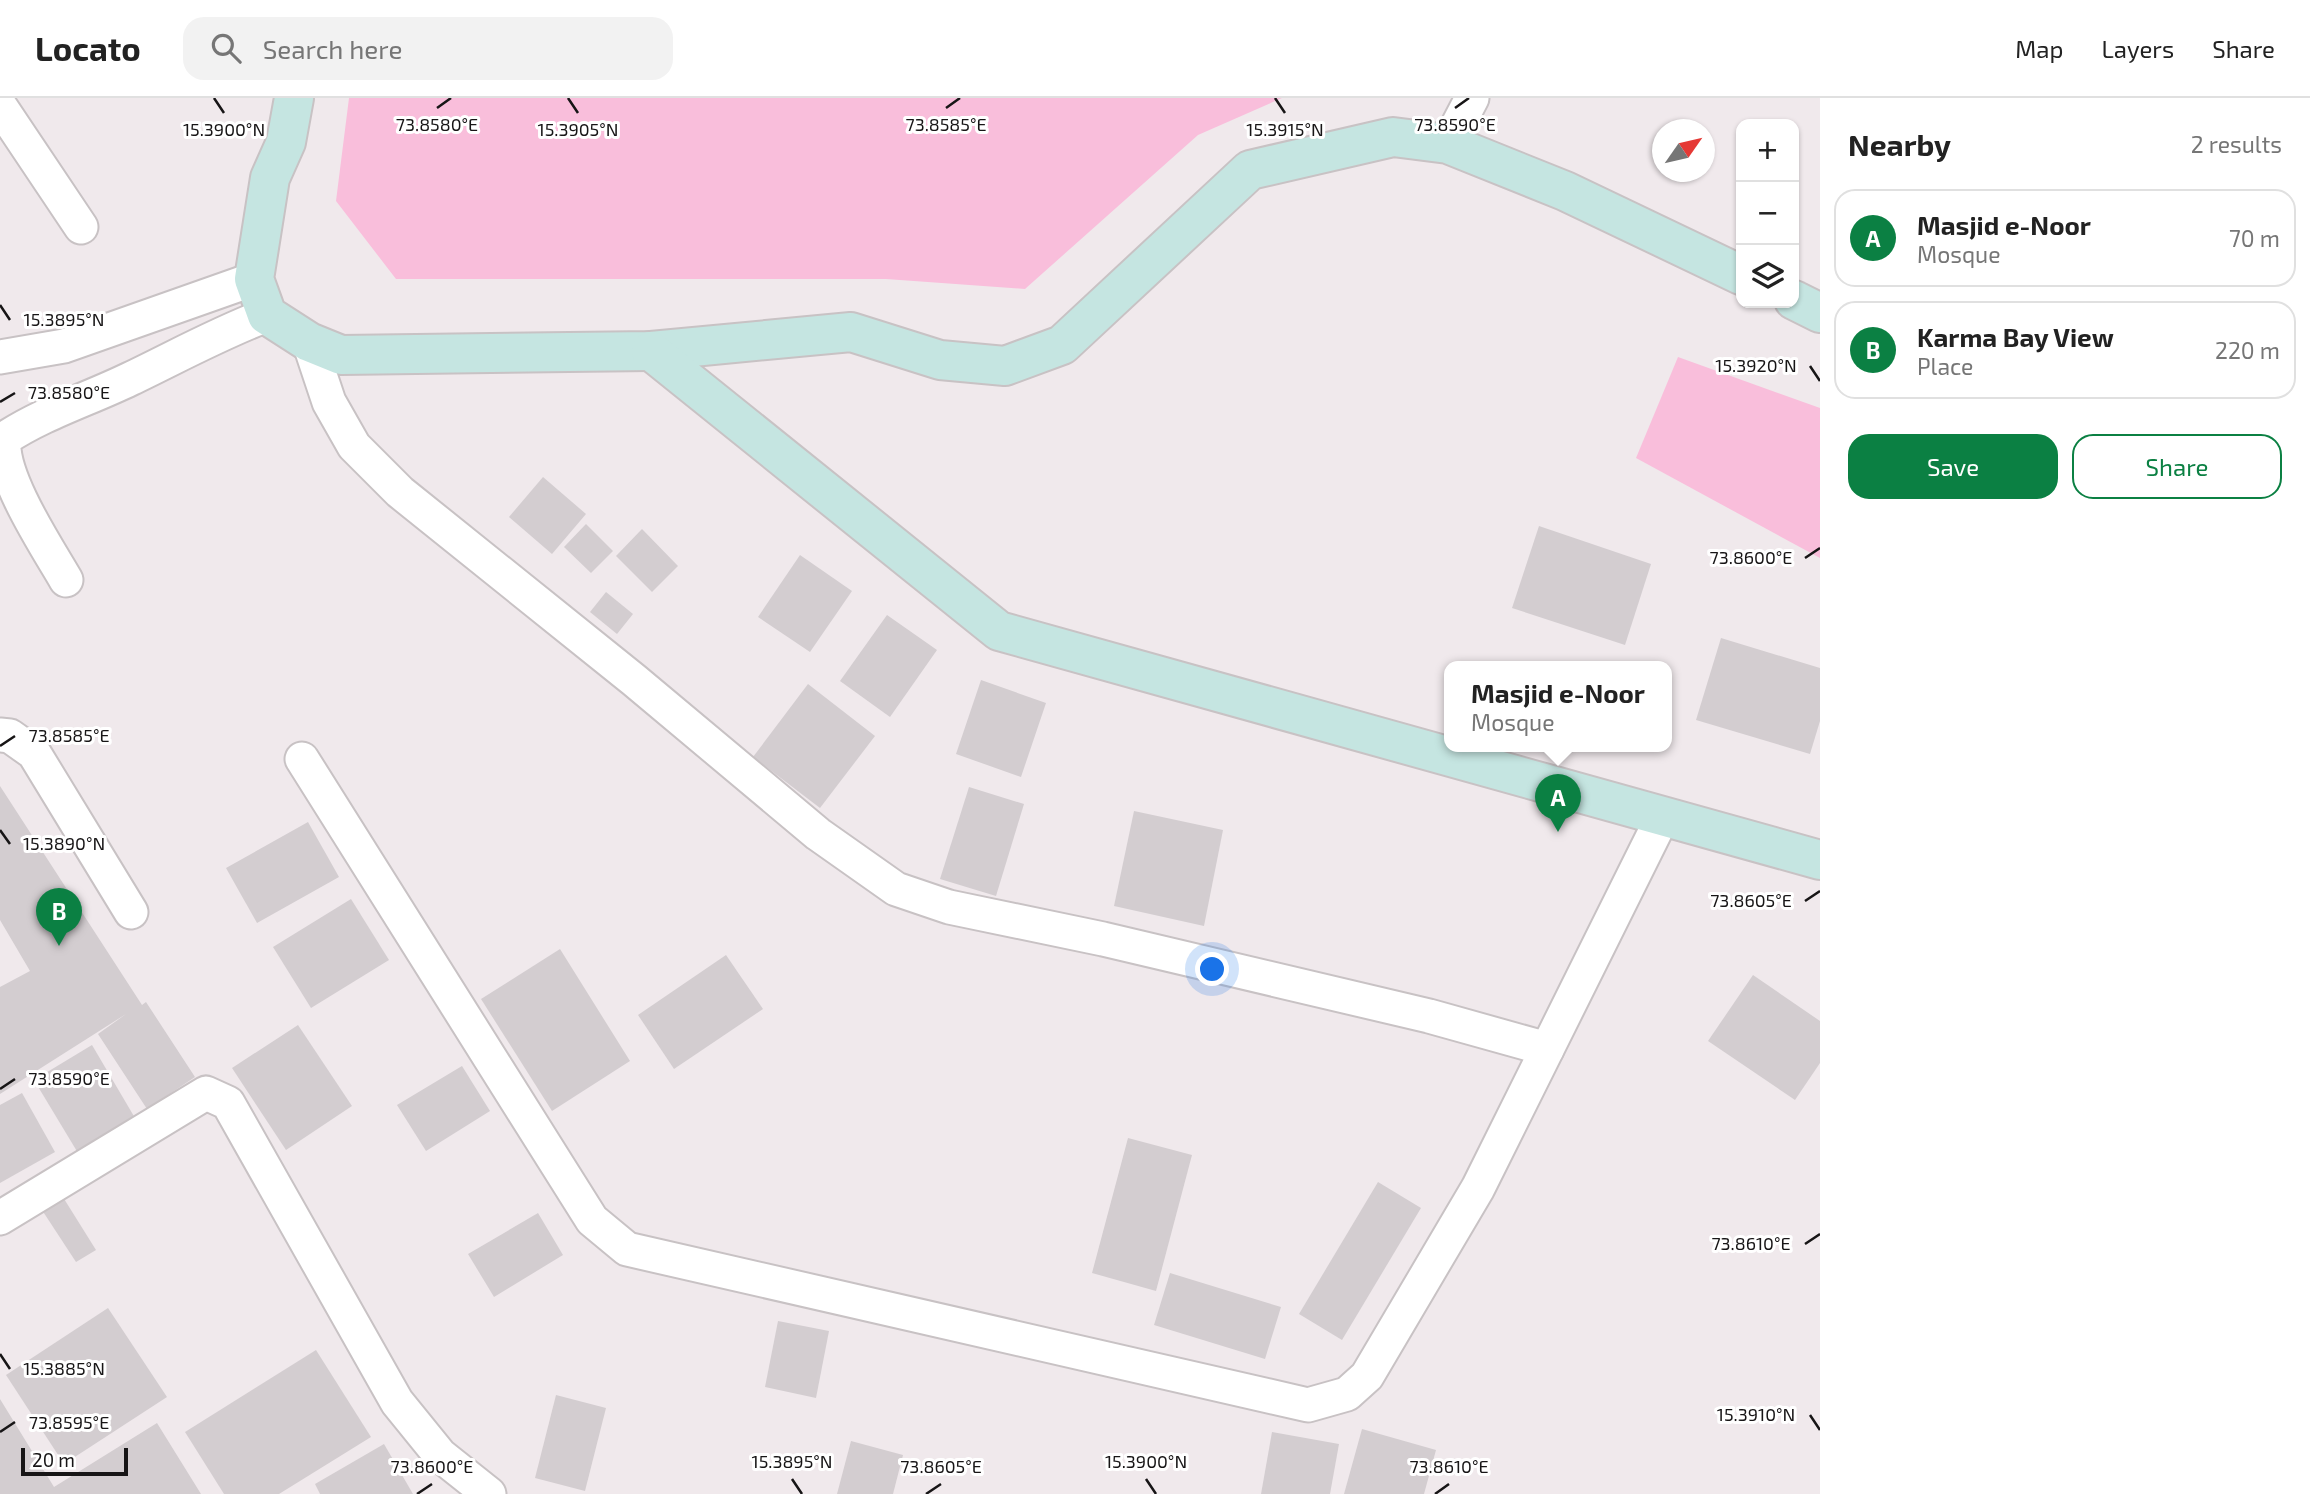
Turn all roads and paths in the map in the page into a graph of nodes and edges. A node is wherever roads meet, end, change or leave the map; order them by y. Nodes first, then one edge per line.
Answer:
1 (294, 98) edge
2 (1472, 98) edge
3 (0, 106) edge
4 (1448, 144) junction
5 (81, 227) dead end
6 (1736, 273) edge
7 (254, 279) junction
8 (1799, 302) edge
9 (1820, 313) edge
10 (267, 315) junction
11 (309, 342) junction
12 (652, 351) junction
13 (0, 357) edge
14 (66, 580) dead end
15 (0, 735) edge
16 (302, 759) dead end
17 (1663, 816) junction
18 (1820, 860) edge
19 (131, 912) dead end
20 (1547, 1049) junction
21 (0, 1218) edge
22 (489, 1494) edge

1 - 7 street
2 - 4 street
3 - 5 street
4 - 6 street
4 - 12 street
7 - 10 street
7 - 13 street
8 - 9 street
10 - 11 street
10 - 14 street
11 - 12 street
11 - 20 street
12 - 17 street
15 - 19 street
16 - 20 street
17 - 18 street
17 - 20 street
21 - 22 street

